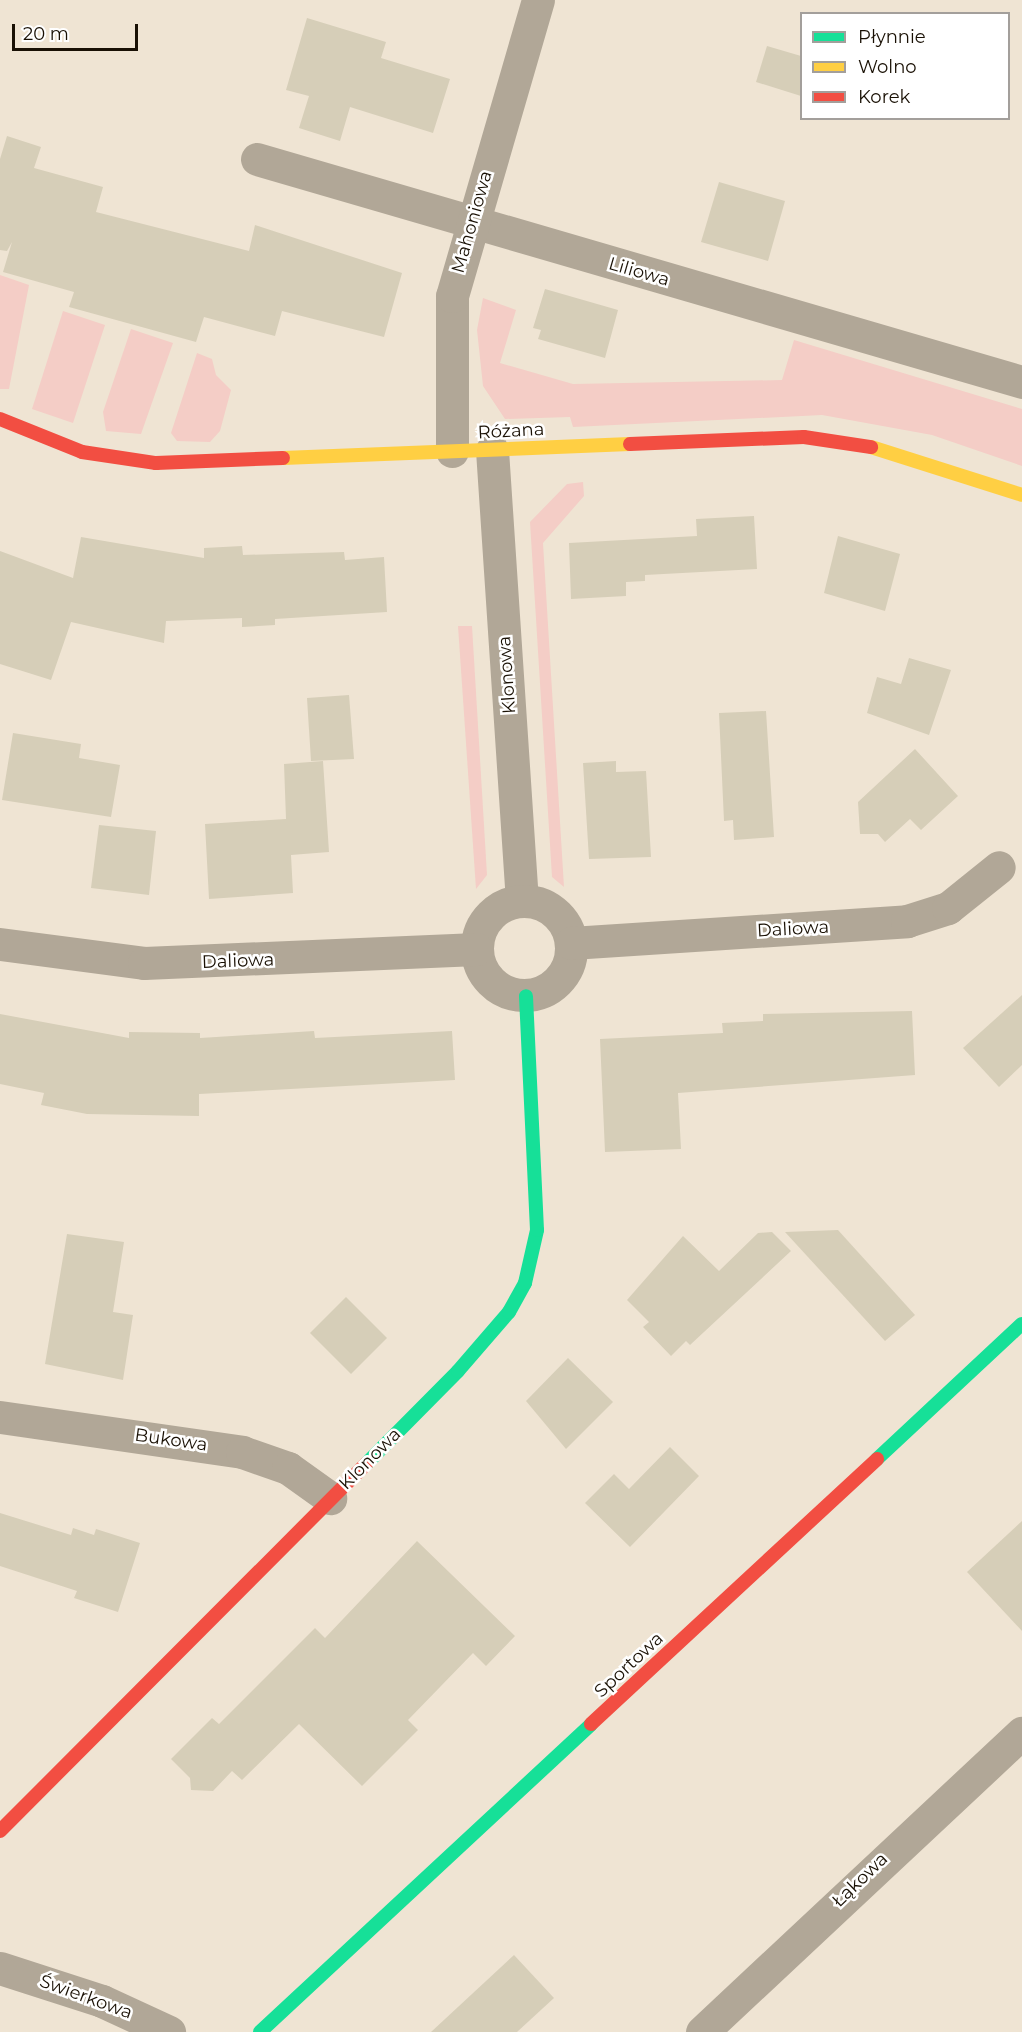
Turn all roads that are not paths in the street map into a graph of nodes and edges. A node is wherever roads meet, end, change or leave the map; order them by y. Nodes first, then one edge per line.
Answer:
1 (538, 0) edge
2 (257, 159) dead end
3 (470, 225) junction
4 (1022, 382) edge
5 (0, 419) edge
6 (492, 450) junction
7 (452, 452) junction
8 (1022, 495) edge
9 (999, 867) dead end
10 (522, 900) junction
11 (571, 943) junction
12 (0, 944) edge
13 (477, 949) junction
14 (526, 996) junction
15 (1022, 1324) edge
16 (0, 1417) edge
17 (330, 1498) junction
18 (1022, 1733) edge
19 (0, 1831) edge
20 (0, 1968) edge
21 (169, 2032) edge
22 (260, 2032) edge
23 (702, 2032) edge

1 - 3 street, Mahoniowa
2 - 3 street, Liliowa
3 - 4 street, Liliowa
3 - 7 street, Mahoniowa
5 - 7 street, Różana
6 - 7 street, Różana
6 - 8 street, Różana
6 - 10 street, Klonowa
9 - 11 street, Daliowa
10 - 11 street
10 - 13 street
11 - 14 street
12 - 13 street, Daliowa
13 - 14 street
14 - 17 street, Klonowa
15 - 22 street, Sportowa
16 - 17 street, Bukowa
17 - 19 street, Klonowa
18 - 23 street, Łąkowa
20 - 21 street, Świerkowa

